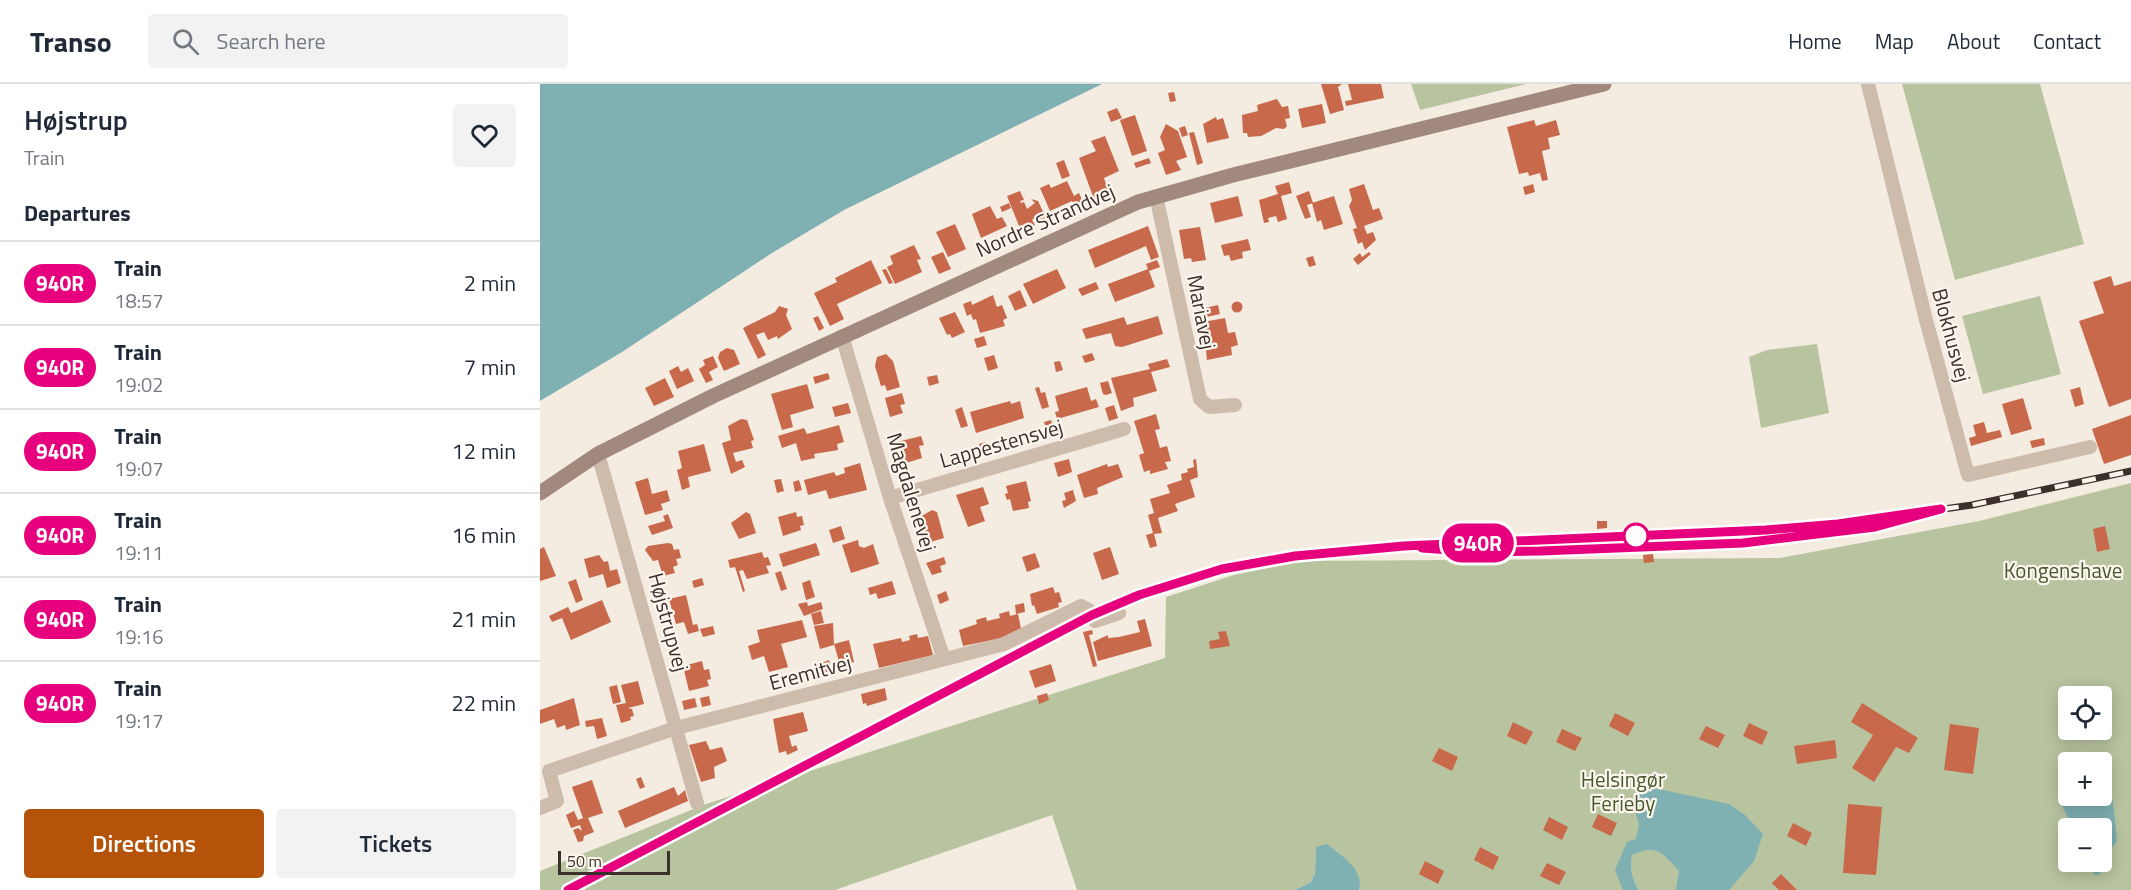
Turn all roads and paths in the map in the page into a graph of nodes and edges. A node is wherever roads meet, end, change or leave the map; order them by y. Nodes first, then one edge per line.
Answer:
1 (1605, 84) edge
2 (1868, 84) edge
3 (1156, 196) junction
4 (843, 336) junction
5 (1235, 405) dead end
6 (1124, 429) dead end
7 (2090, 447) dead end
8 (598, 454) junction
9 (540, 493) edge
10 (890, 498) junction
11 (1119, 613) dead end
12 (944, 659) junction
13 (676, 728) junction
14 (697, 803) dead end
15 (540, 808) edge

1 - 3 main road, Nordre Strandvej
2 - 7 street, Blokhusvej
3 - 4 main road, Nordre Strandvej
3 - 5 street, Mariavej
4 - 8 main road, Nordre Strandvej
4 - 10 street, Magdalenevej
6 - 10 street, Lappestensvej
8 - 9 main road, Nordre Strandvej
8 - 13 street, Højstrupvej
10 - 12 street, Magdalenevej
11 - 12 street, Eremitvej
12 - 13 street, Eremitvej
13 - 14 street, Højstrupvej
13 - 15 street, Eremitvej

